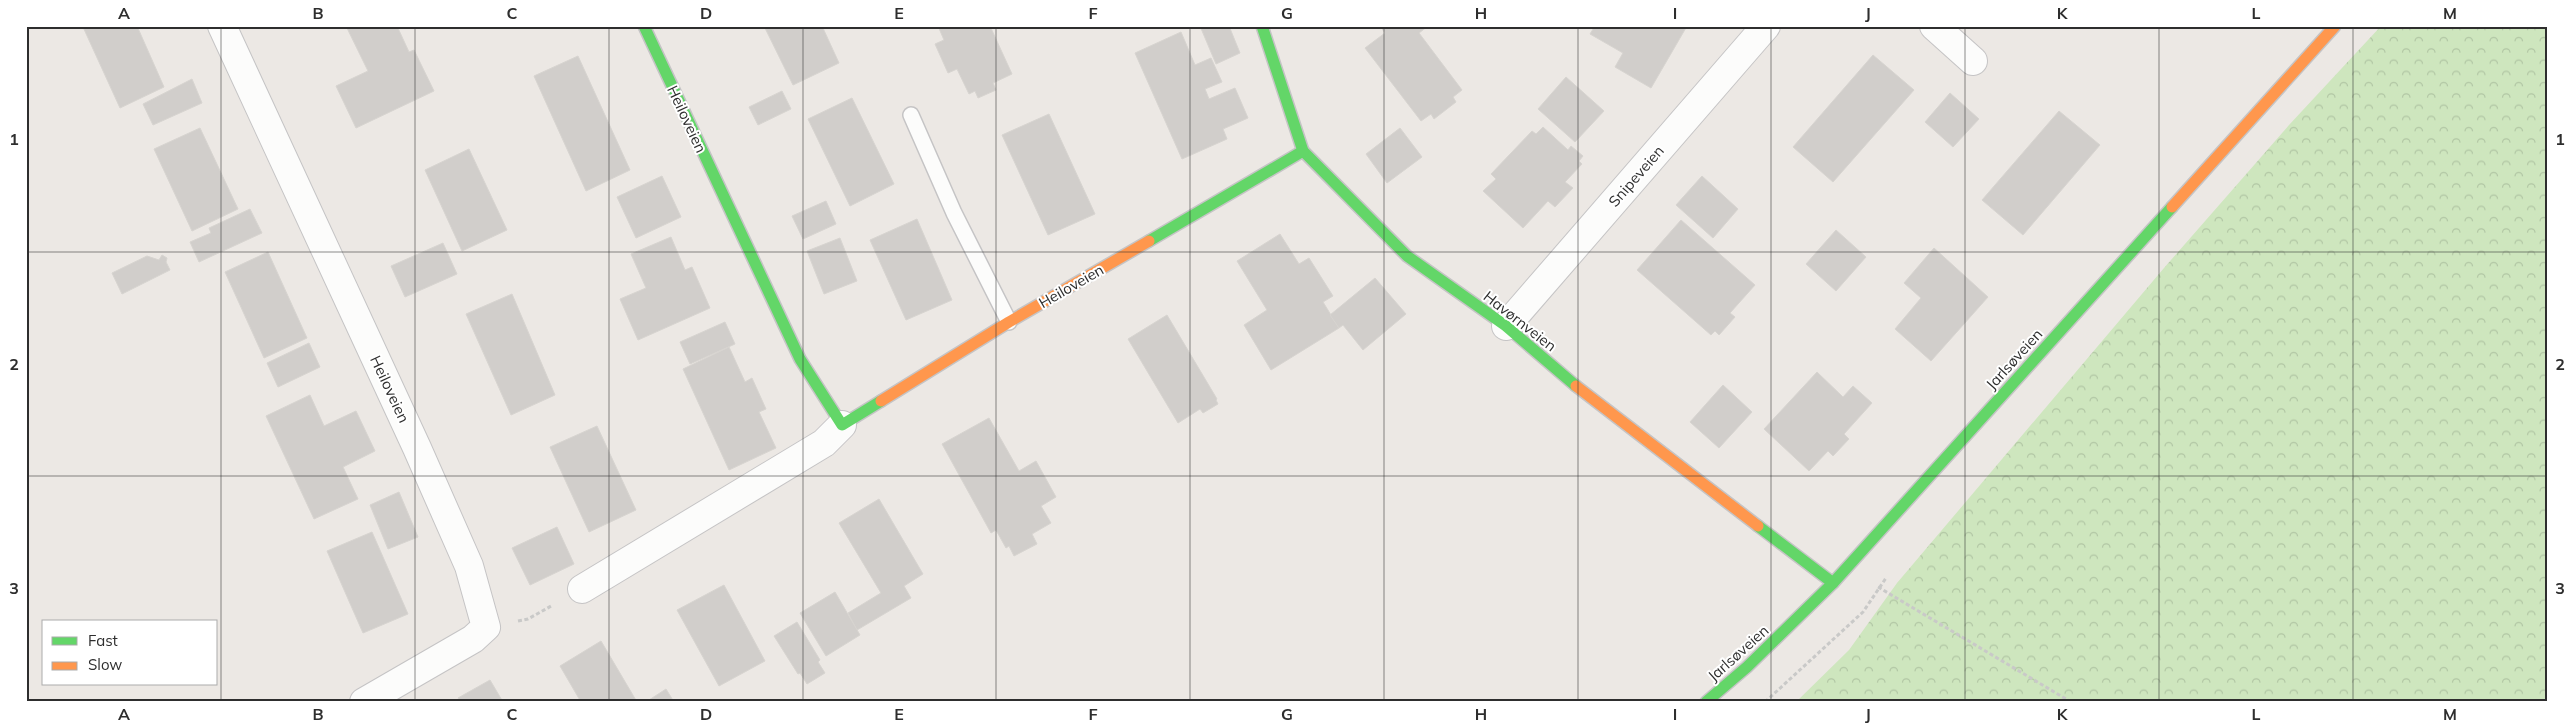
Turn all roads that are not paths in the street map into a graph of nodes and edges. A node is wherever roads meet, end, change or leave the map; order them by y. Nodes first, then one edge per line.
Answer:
1 (222, 26) edge
2 (644, 26) edge
3 (1262, 26) edge
4 (1766, 26) edge
5 (1934, 26) edge
6 (2335, 26) edge
7 (1973, 61) dead end
8 (911, 115) dead end
9 (1303, 151) junction
10 (1009, 322) junction
11 (1506, 326) junction
12 (842, 425) junction
13 (1833, 583) junction
14 (582, 589) road end
15 (364, 702) edge
16 (1706, 702) edge

1 - 15 street, Heiloveien
2 - 12 street, Heiloveien
3 - 9 street, Havørnveien
4 - 11 street, Snipeveien
5 - 7 street
6 - 13 street, Jarlsøveien
8 - 10 lane
9 - 10 street, Heiloveien
9 - 11 street, Havørnveien
10 - 12 street, Heiloveien
11 - 13 street, Havørnveien
12 - 14 street, Heiloveien
13 - 16 street, Jarlsøveien

